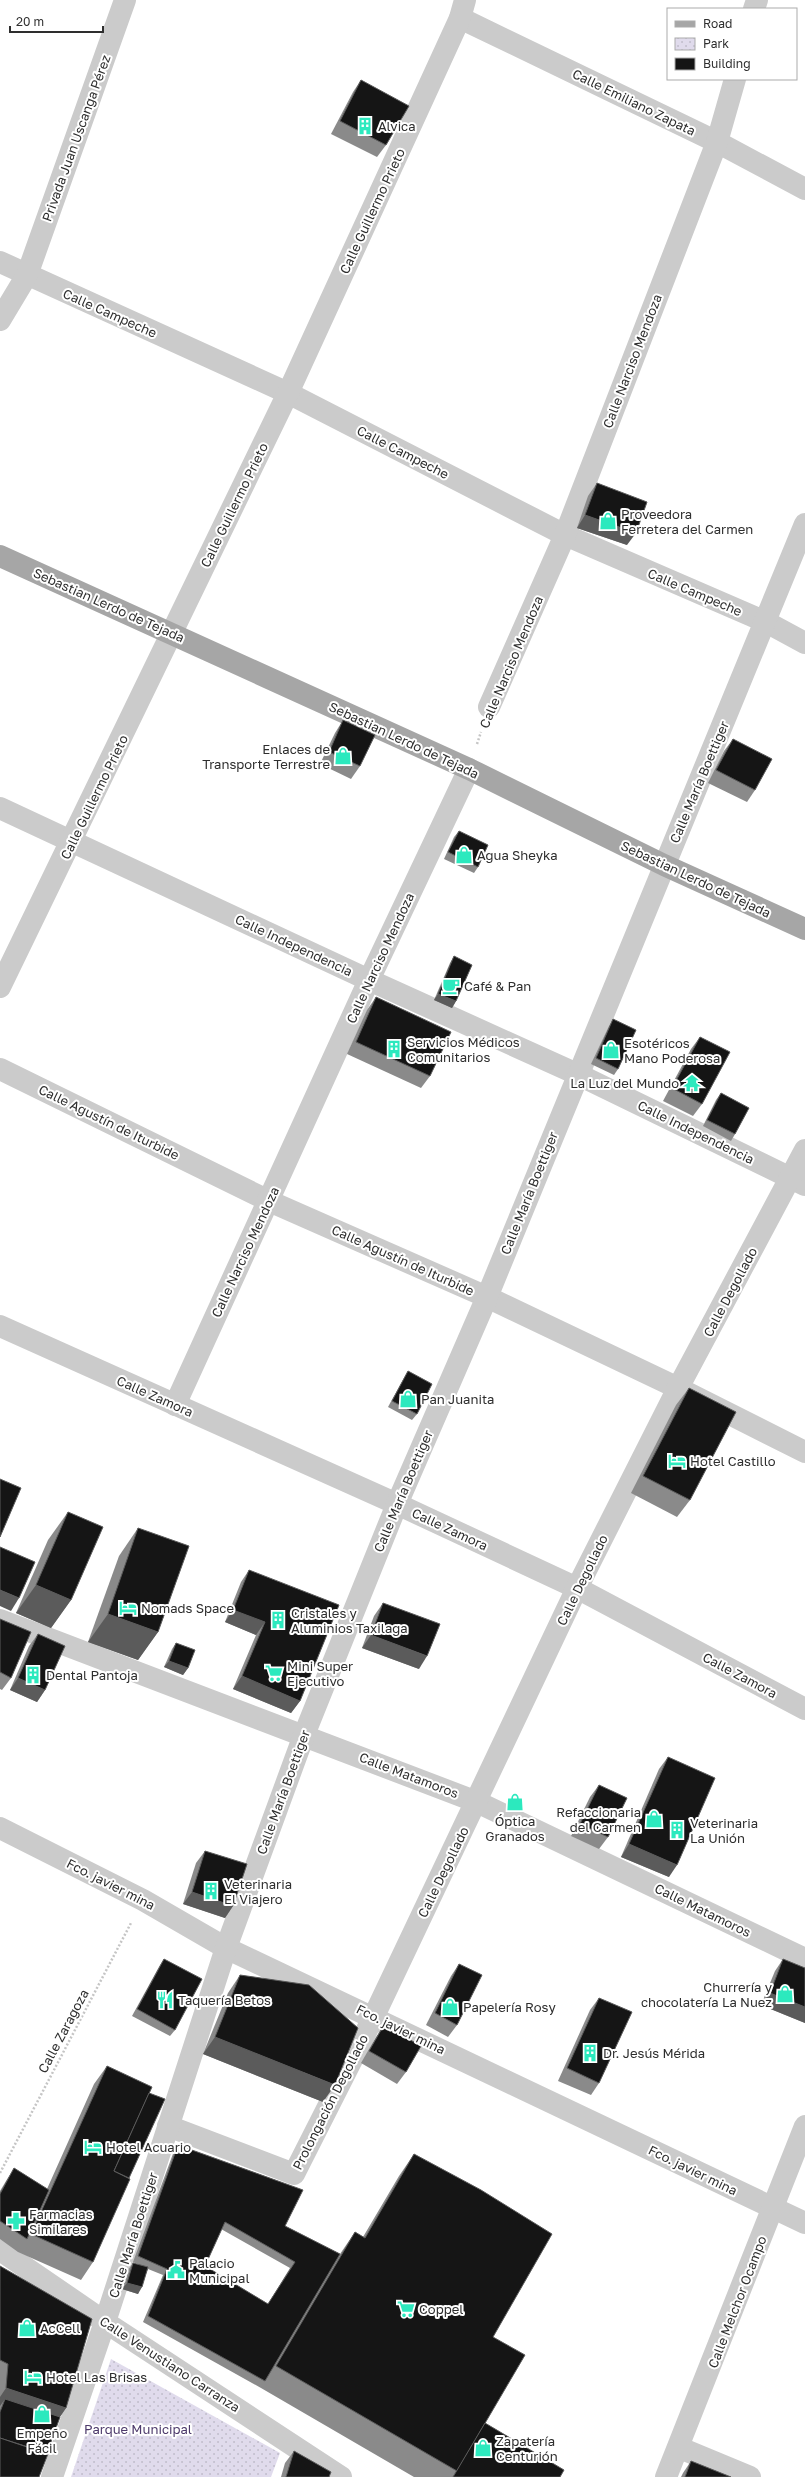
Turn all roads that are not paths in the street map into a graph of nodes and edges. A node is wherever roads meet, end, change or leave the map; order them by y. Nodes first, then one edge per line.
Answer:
1 (125, 0) edge
2 (463, 9) edge
3 (734, 80) edge
4 (717, 142) junction
5 (805, 189) edge
6 (0, 262) edge
7 (27, 275) junction
8 (0, 320) edge
9 (288, 393) junction
10 (805, 524) edge
11 (565, 535) junction
12 (0, 556) edge
13 (766, 622) junction
14 (172, 633) junction
15 (805, 643) edge
16 (489, 707) road end
17 (469, 769) junction
18 (0, 808) edge
19 (72, 842) junction
20 (664, 865) junction
21 (805, 929) edge
22 (369, 980) junction
23 (0, 987) edge
24 (0, 1069) edge
25 (577, 1074) junction
26 (805, 1150) edge
27 (798, 1182) edge
28 (269, 1201) junction
29 (486, 1297) junction
30 (0, 1326) edge
31 (678, 1388) junction
32 (175, 1405) junction
33 (805, 1452) edge
34 (397, 1504) junction
35 (577, 1588) junction
36 (0, 1620) edge
37 (805, 1709) edge
38 (304, 1735) junction
39 (477, 1802) junction
40 (0, 1828) edge
41 (226, 1948) junction
42 (805, 1959) edge
43 (374, 2016) junction
44 (168, 2126) junction
45 (805, 2126) edge
46 (773, 2209) junction
47 (805, 2223) edge
48 (0, 2250) edge
49 (105, 2322) junction
50 (680, 2448) junction
51 (52, 2477) edge
52 (341, 2477) edge
53 (666, 2477) edge
54 (750, 2477) edge

1 - 7 street, Privada Juan Uscanga Pérez
2 - 4 street, Calle Emiliano Zapata
2 - 9 street, Calle Guillermo Prieto
3 - 4 street, Calle Narciso Mendoza
4 - 5 street, Calle Emiliano Zapata
4 - 11 street, Calle Narciso Mendoza
6 - 7 street, Calle Campeche
7 - 8 street, Privada Juan Uscanga Pérez
7 - 9 street, Calle Campeche
9 - 11 street, Calle Campeche
9 - 14 street, Calle Guillermo Prieto
10 - 13 street, Calle María Boettiger
11 - 13 street, Calle Campeche
11 - 16 street, Calle Narciso Mendoza
12 - 14 main road, Sebastian Lerdo de Tejada
13 - 15 street, Calle Campeche
13 - 20 street, Calle María Boettiger
14 - 17 main road, Sebastian Lerdo de Tejada
14 - 19 street, Calle Guillermo Prieto
17 - 20 main road, Sebastian Lerdo de Tejada
17 - 22 street, Calle Narciso Mendoza
18 - 19 street, Calle Independencia
19 - 22 street, Calle Independencia
19 - 23 street, Calle Guillermo Prieto
20 - 21 main road, Sebastian Lerdo de Tejada
20 - 25 street, Calle María Boettiger
22 - 25 street, Calle Independencia
22 - 28 street, Calle Narciso Mendoza
24 - 28 street, Calle Agustín de Iturbide
25 - 27 street, Calle Independencia
25 - 29 street, Calle María Boettiger
26 - 27 street, Calle Degollado
27 - 31 street, Calle Degollado
28 - 29 street, Calle Agustín de Iturbide
28 - 32 street, Calle Narciso Mendoza
29 - 31 street, Calle Agustín de Iturbide
29 - 34 street, Calle María Boettiger
30 - 32 street, Calle Zamora
31 - 33 street, Calle Agustín de Iturbide
31 - 35 street, Calle Degollado
32 - 34 street, Calle Zamora
34 - 35 street, Calle Zamora
34 - 38 street, Calle María Boettiger
35 - 37 street, Calle Zamora
35 - 39 street, Calle Degollado
36 - 38 street, Calle Matamoros
38 - 39 street, Calle Matamoros
38 - 41 street, Calle María Boettiger
39 - 42 street, Calle Matamoros
39 - 43 street, Calle Degollado
40 - 41 street, Fco. javier mina
41 - 43 street, Fco. javier mina
41 - 44 street, Calle María Boettiger
43 - 44 street, Prolongación Degollado
43 - 46 street, Fco. javier mina
44 - 49 street, Calle María Boettiger
45 - 46 street, Calle Melchor Ocampo
46 - 47 street, Fco. javier mina
46 - 50 street, Calle Melchor Ocampo
48 - 49 street, Calle Venustiano Carranza
49 - 51 street, Calle María Boettiger
49 - 52 street, Calle Venustiano Carranza
50 - 53 street, Calle Melchor Ocampo
50 - 54 street

